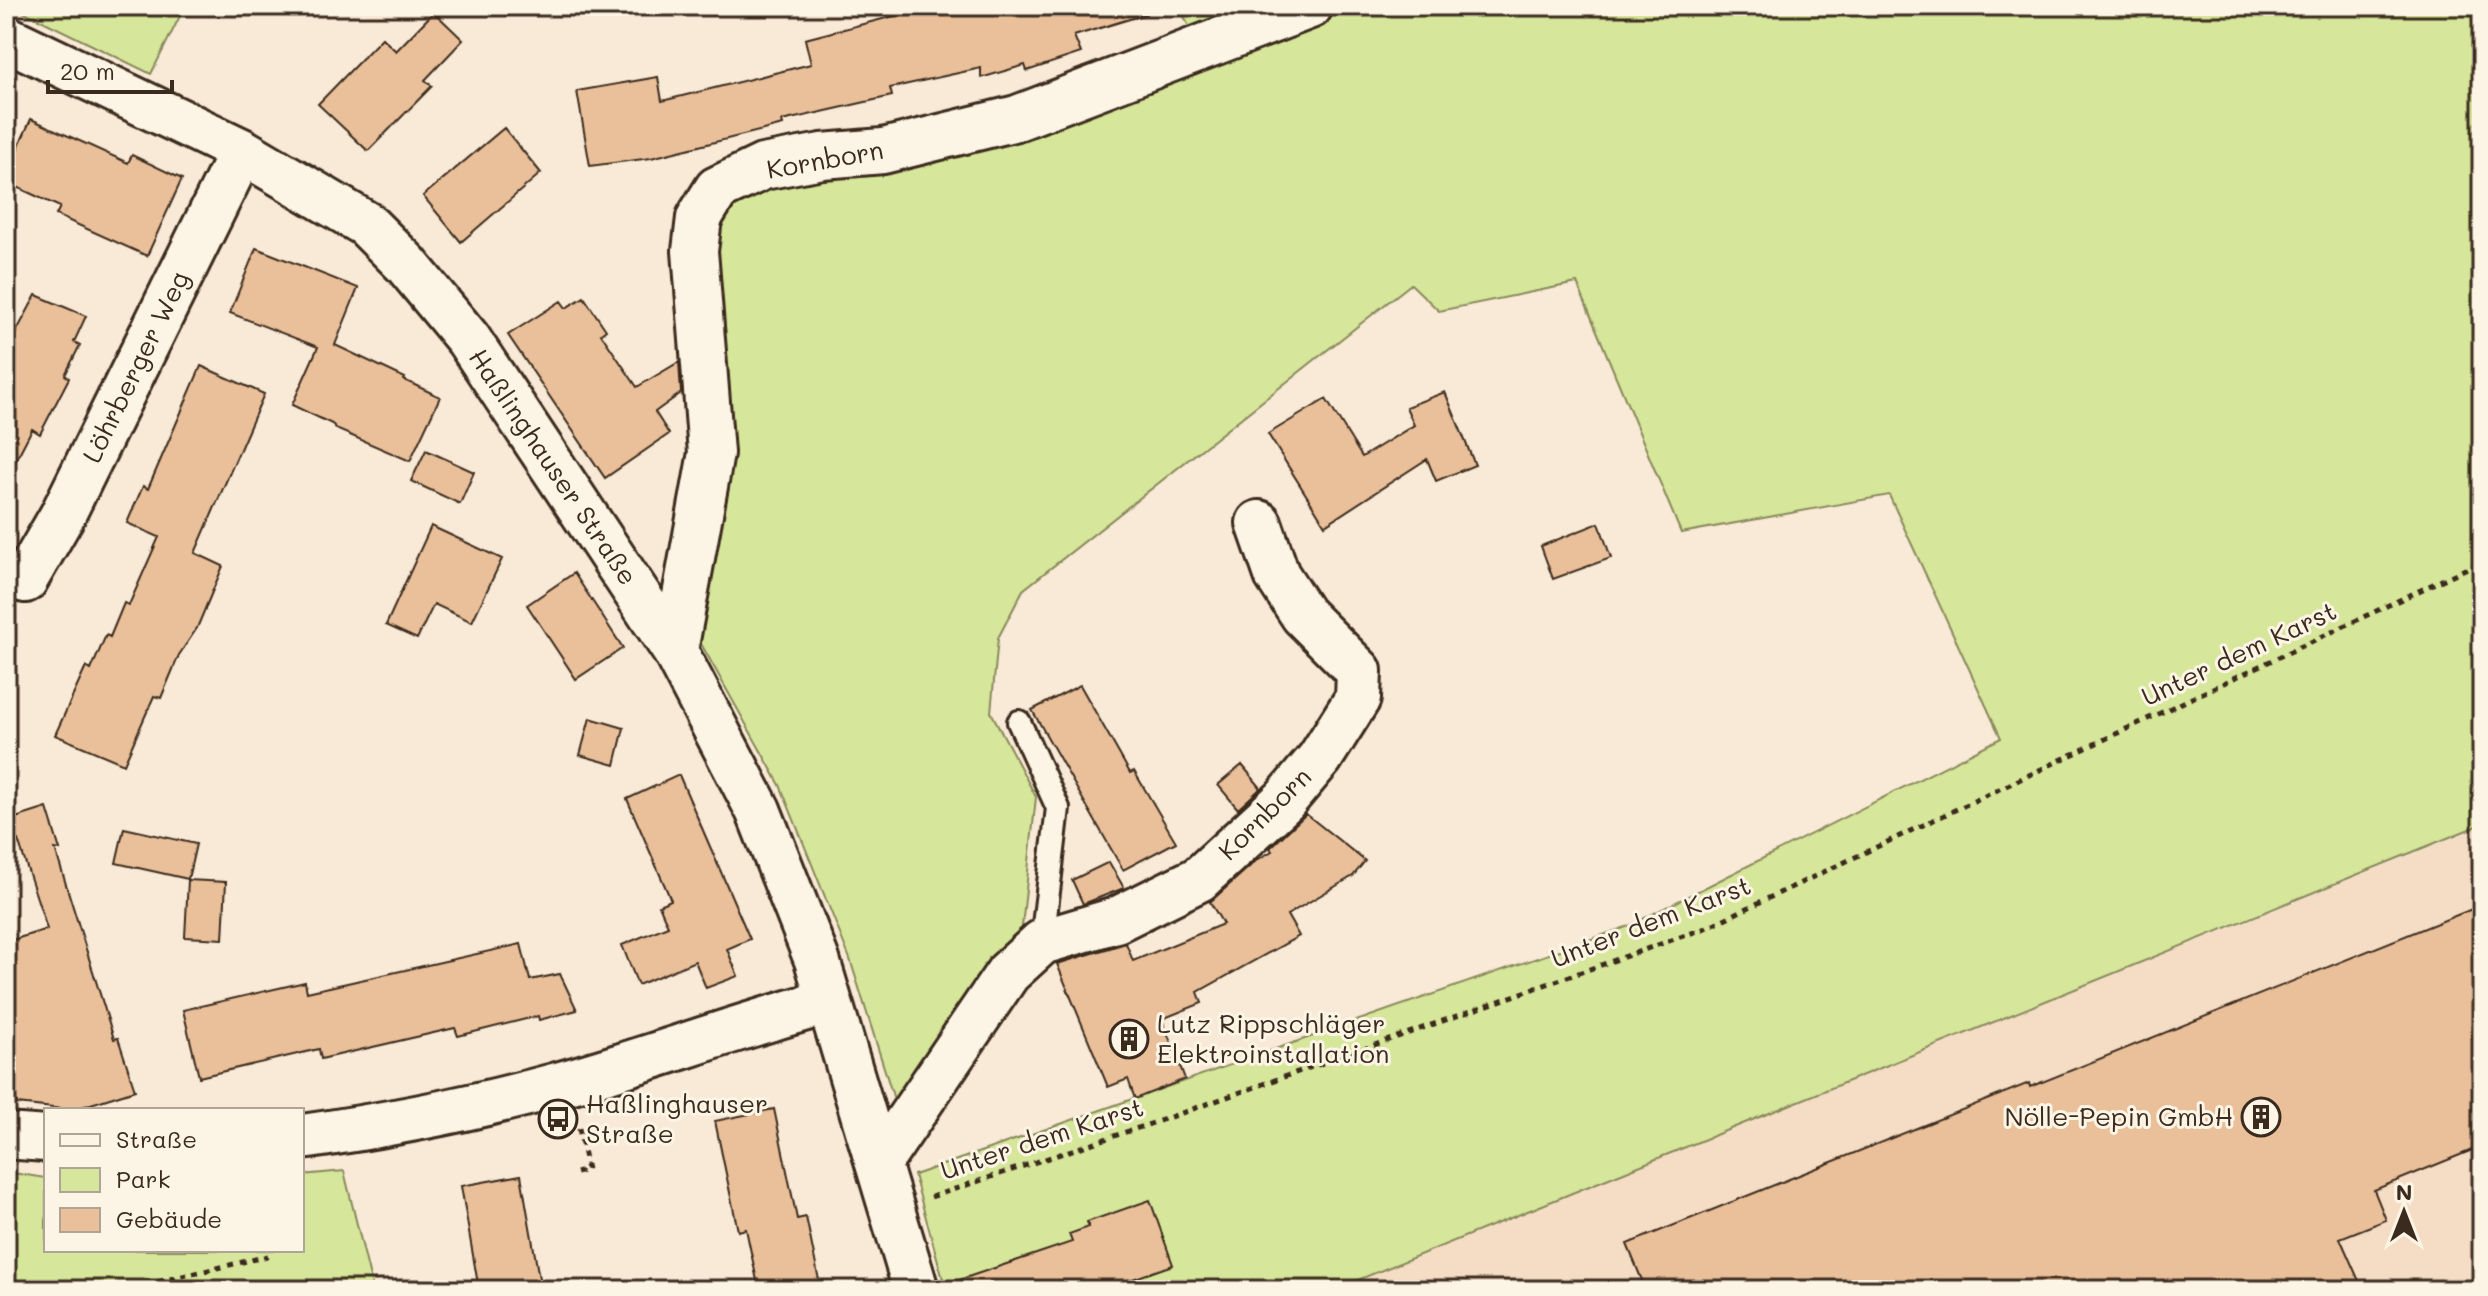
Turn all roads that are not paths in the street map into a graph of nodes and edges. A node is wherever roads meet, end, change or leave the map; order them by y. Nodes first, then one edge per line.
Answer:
1 (1310, 6) edge
2 (6, 38) edge
3 (242, 151) junction
4 (1259, 523) dead end
5 (25, 580) dead end
6 (675, 651) junction
7 (1019, 722) dead end
8 (1042, 942) junction
9 (828, 1002) junction
10 (6, 1136) edge
11 (304, 1137) edge
12 (44, 1139) edge
13 (879, 1163) junction
14 (916, 1290) edge

1 - 6 street, Kornborn
2 - 3 street, Haßlinghauser Straße
3 - 5 street, Löhrberger Weg
3 - 6 street, Haßlinghauser Straße
4 - 8 street, Kornborn
6 - 9 street, Haßlinghauser Straße
7 - 8 lane
8 - 13 street, Kornborn
9 - 11 street
9 - 13 street, Haßlinghauser Straße
10 - 12 street
13 - 14 street, Haßlinghauser Straße

